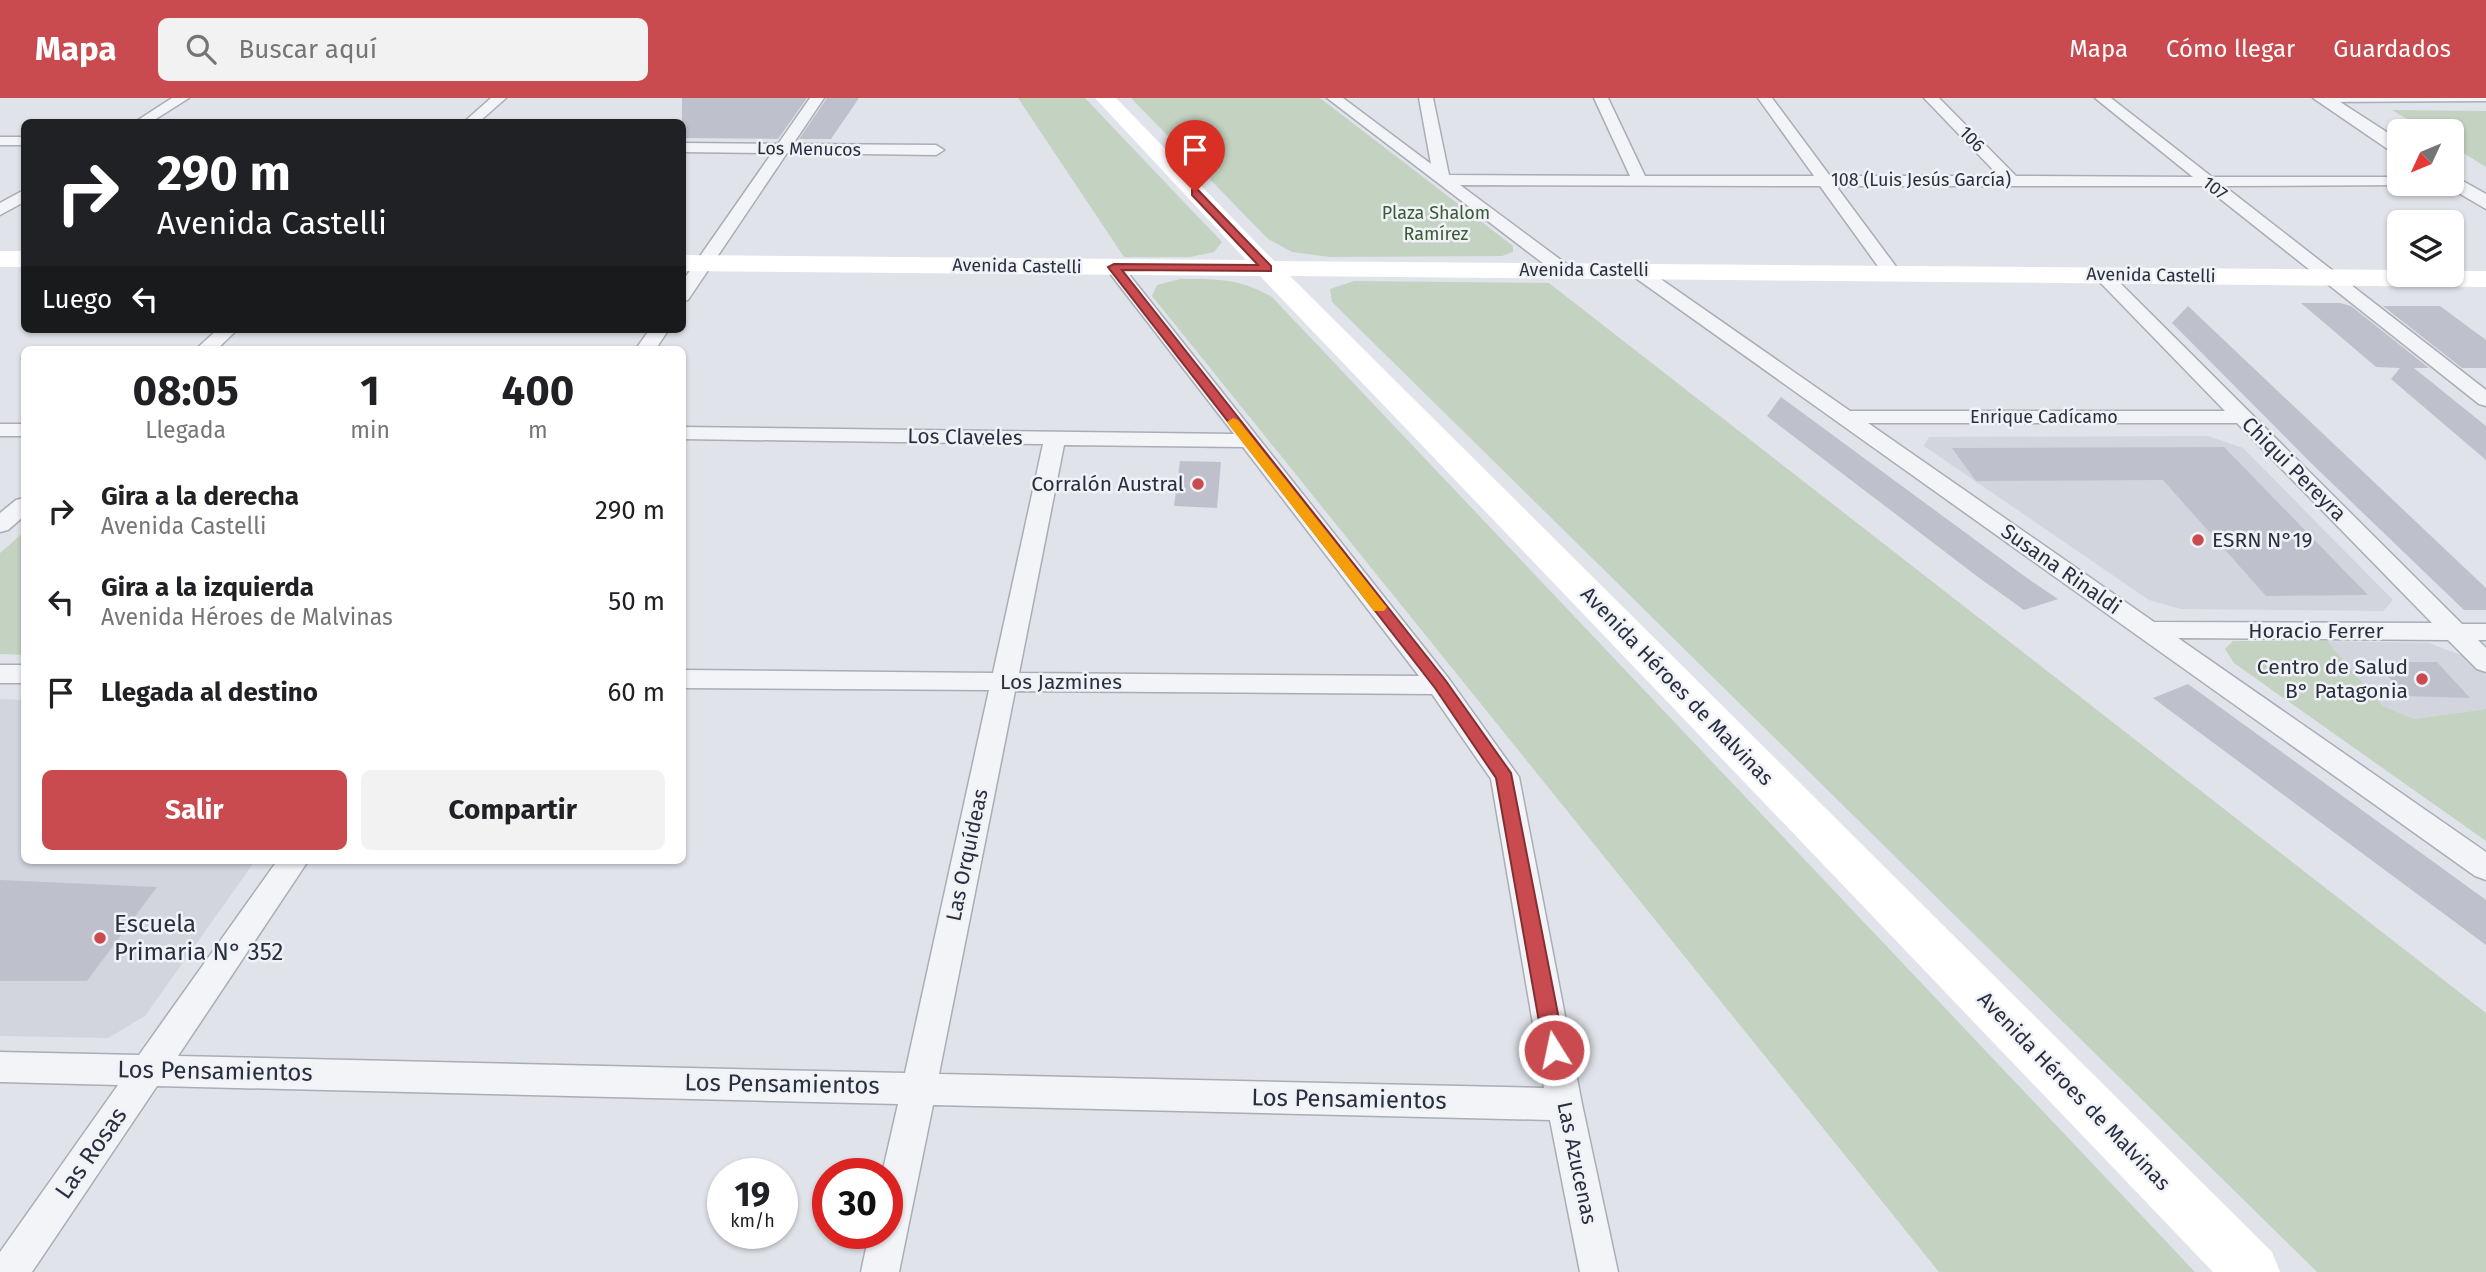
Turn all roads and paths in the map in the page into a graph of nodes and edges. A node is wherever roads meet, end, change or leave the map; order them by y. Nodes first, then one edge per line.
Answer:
1 (182, 98) edge
2 (499, 98) edge
3 (817, 98) edge
4 (1105, 98) edge
5 (1334, 98) edge
6 (1426, 98) edge
7 (1601, 98) edge
8 (1765, 98) edge
9 (1931, 98) edge
10 (2102, 98) edge
11 (2323, 99) edge
12 (2486, 99) edge
13 (147, 119) edge
14 (474, 119) edge
15 (2387, 140) edge
16 (0, 141) edge
17 (21, 141) edge
18 (686, 147) edge
19 (783, 148) junction
20 (936, 150) dead end
21 (1639, 179) junction
22 (1442, 180) junction
23 (1824, 180) junction
24 (2012, 181) junction
25 (2207, 181) junction
26 (2387, 182) edge
27 (2464, 189) edge
28 (21, 197) edge
29 (2486, 203) edge
30 (0, 210) edge
31 (0, 259) edge
32 (21, 259) edge
33 (694, 263) edge
34 (1114, 267) junction
35 (1267, 268) junction
36 (1563, 270) junction
37 (1636, 270) junction
38 (1891, 272) junction
39 (2102, 275) junction
40 (2328, 278) junction
41 (2486, 279) edge
42 (686, 285) edge
43 (224, 333) edge
44 (210, 346) edge
45 (2486, 400) edge
46 (1845, 417) junction
47 (2243, 417) junction
48 (0, 430) edge
49 (21, 430) edge
50 (686, 433) edge
51 (1055, 438) junction
52 (1247, 441) junction
53 (21, 508) edge
54 (0, 526) edge
55 (2147, 630) junction
56 (2455, 631) junction
57 (2486, 632) edge
58 (2486, 663) edge
59 (0, 674) edge
60 (21, 674) edge
61 (686, 679) edge
62 (1004, 681) junction
63 (1440, 685) junction
64 (291, 864) edge
65 (2486, 868) edge
66 (0, 1067) edge
67 (149, 1069) junction
68 (919, 1088) junction
69 (1564, 1104) junction
70 (9, 1272) edge
71 (880, 1272) edge
72 (1599, 1272) edge
73 (2252, 1272) edge

1 - 13 street
2 - 14 street
3 - 19 street
4 - 35 main road, Avenida Héroes de Malvinas
5 - 22 street
6 - 22 street
7 - 21 street
8 - 23 street
9 - 24 street, 106
10 - 25 street, 107
11 - 12 lane
11 - 15 street
16 - 17 street
18 - 19 street, Los Menucos
19 - 20 street, Los Menucos
19 - 33 street
21 - 22 street, 108 (Luis Jesús García)
21 - 23 street, 108 (Luis Jesús García)
22 - 36 street
23 - 24 street, 108 (Luis Jesús García)
23 - 38 street
24 - 25 street, 108 (Luis Jesús García)
25 - 26 street, 108 (Luis Jesús García)
25 - 40 street, 107
27 - 29 street
28 - 30 street
31 - 32 main road
33 - 34 main road, Avenida Castelli
33 - 42 street
34 - 35 main road, Avenida Castelli
34 - 52 street, Las Azucenas
35 - 36 main road, Avenida Castelli
35 - 73 main road, Avenida Héroes de Malvinas
36 - 37 main road, Avenida Castelli
37 - 38 main road, Avenida Castelli
37 - 46 street, Susana Rinaldi
38 - 39 main road, Avenida Castelli
39 - 40 main road, Avenida Castelli
39 - 47 street, Chiqui Pereyra
40 - 41 main road, Avenida Castelli
40 - 45 street, 107
43 - 44 street
46 - 47 street, Enrique Cadícamo
46 - 55 street, Susana Rinaldi
47 - 56 street, Chiqui Pereyra
48 - 49 street
50 - 51 street, Los Claveles
51 - 52 street, Los Claveles
51 - 62 street, Las Orquídeas
52 - 63 street, Las Azucenas
53 - 54 street
55 - 56 street, Horacio Ferrer
55 - 65 street, Susana Rinaldi
56 - 57 street, Horacio Ferrer
56 - 58 street, Chiqui Pereyra
59 - 60 street
61 - 62 street, Los Jazmines
62 - 63 street, Los Jazmines
62 - 68 street, Las Orquídeas
63 - 69 street, Las Azucenas
64 - 67 street, Las Rosas
66 - 67 street, Los Pensamientos
67 - 68 street, Los Pensamientos
67 - 70 street, Las Rosas
68 - 69 street, Los Pensamientos
68 - 71 street, Las Orquídeas
69 - 72 street, Las Azucenas

